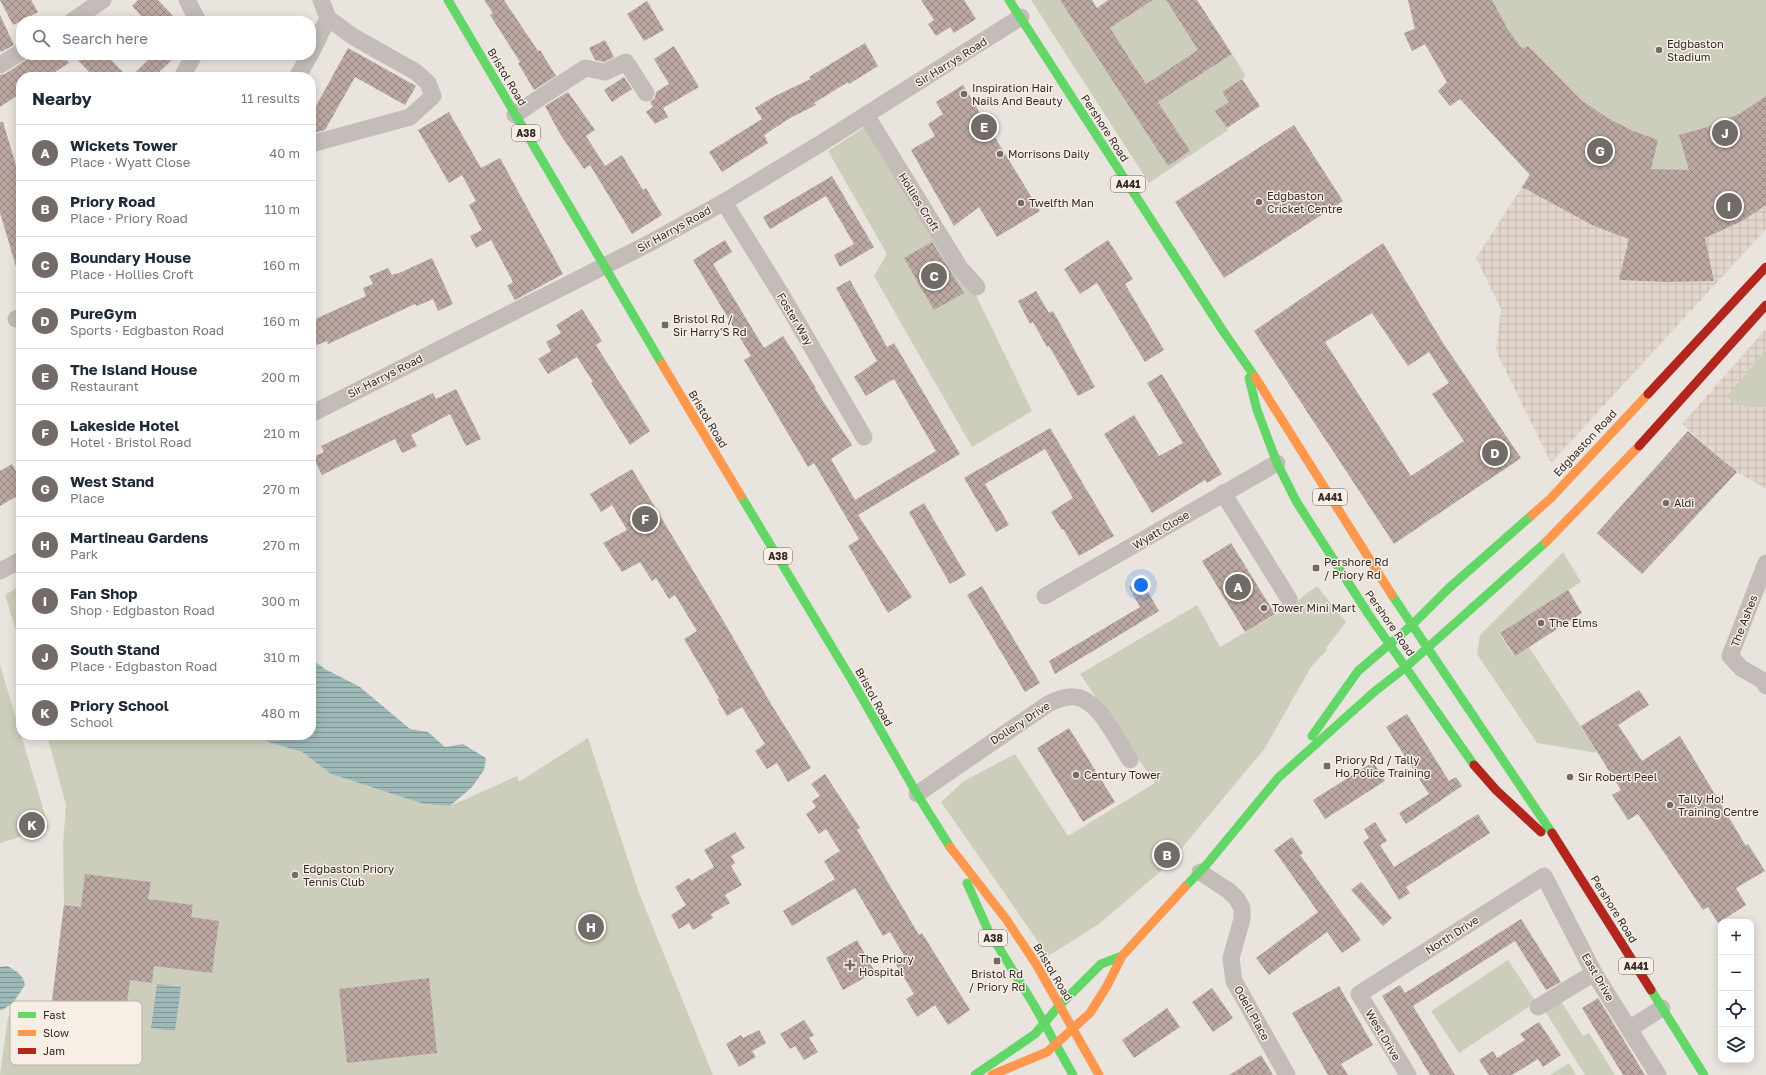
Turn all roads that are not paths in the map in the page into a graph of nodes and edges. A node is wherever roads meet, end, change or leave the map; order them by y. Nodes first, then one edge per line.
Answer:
1 (102, 0) edge
2 (187, 0) edge
3 (321, 0) edge
4 (449, 0) edge
5 (1009, 0) edge
6 (79, 16) edge
7 (195, 16) edge
8 (1021, 17) junction
9 (328, 18) junction
10 (316, 42) edge
11 (16, 55) edge
12 (191, 60) edge
13 (307, 60) edge
14 (0, 65) edge
15 (185, 72) edge
16 (300, 72) edge
17 (646, 93) dead end
18 (515, 115) junction
19 (866, 115) junction
20 (316, 143) edge
21 (724, 202) junction
22 (605, 265) junction
23 (1766, 267) edge
24 (976, 287) dead end
25 (1766, 305) edge
26 (1247, 368) junction
27 (316, 411) edge
28 (864, 438) dead end
29 (1277, 463) junction
30 (1223, 493) junction
31 (16, 563) edge
32 (1766, 563) edge
33 (0, 571) edge
34 (1045, 596) dead end
35 (1289, 599) dead end
36 (1412, 625) junction
37 (1389, 644) junction
38 (1428, 647) junction
39 (1406, 666) junction
40 (1766, 686) edge
41 (1130, 760) dead end
42 (1289, 768) junction
43 (917, 794) junction
44 (950, 848) junction
45 (1567, 856) junction
46 (1200, 872) junction
47 (1544, 876) joint
48 (1122, 956) junction
49 (1594, 973) junction
50 (1359, 994) joint
51 (1059, 1006) junction
52 (1538, 1007) dead end
53 (1662, 1008) junction
54 (1044, 1024) junction
55 (1629, 1029) junction
56 (1072, 1030) junction
57 (1055, 1045) junction
58 (974, 1075) edge
59 (992, 1075) edge
60 (1073, 1075) edge
61 (1099, 1075) edge
62 (1287, 1075) edge
63 (1408, 1075) edge
64 (1658, 1075) edge
65 (1704, 1075) edge

1 - 6 street
2 - 7 street
3 - 9 street
4 - 18 main road, Bristol Road / A38
5 - 8 main road, Pershore Road / A441
8 - 19 street, Sir Harrys Road
8 - 26 main road, Pershore Road / A441
9 - 10 street
9 - 20 street
11 - 14 street
12 - 15 street
13 - 16 street
17 - 18 street
18 - 22 main road, Bristol Road / A38
19 - 21 street, Sir Harrys Road
19 - 24 street, Hollies Croft
21 - 22 street, Sir Harrys Road
21 - 28 street, Foster Way
22 - 27 street, Sir Harrys Road
22 - 43 main road, Bristol Road / A38
23 - 36 main road, Edgbaston Road
25 - 38 main road
26 - 29 main road, Pershore Road / A441
26 - 36 main road, Pershore Road / A441
29 - 30 street, Wyatt Close
29 - 37 main road, Pershore Road / A441
30 - 34 street, Wyatt Close
30 - 35 street
31 - 33 street
32 - 40 street, The Ashes
36 - 37 main road, Edgbaston Road
36 - 38 main road, Pershore Road / A441
37 - 39 main road, Pershore Road / A441
37 - 42 main road, Edgbaston Road
38 - 39 main road
38 - 45 main road, Pershore Road / A441
39 - 42 main road
39 - 45 main road, Pershore Road / A441
41 - 43 street, Dollery Drive
42 - 46 main road
43 - 44 main road, Bristol Road / A38
44 - 51 main road, Bristol Road / A38
44 - 54 main road, Bristol Road / A38
45 - 53 main road, Pershore Road / A441
46 - 48 main road
46 - 62 street, Odell Place
47 - 49 street, East Drive
47 - 50 street, North Drive
48 - 51 main road
48 - 56 main road
49 - 52 street
49 - 55 street, East Drive
50 - 63 street, West Drive
51 - 54 main road
51 - 56 main road, Bristol Road / A38
53 - 55 street
53 - 65 main road, Pershore Road / A441
54 - 57 main road, Bristol Road / A38
54 - 58 main road
55 - 64 street, East Drive
56 - 57 main road
56 - 61 main road, Bristol Road / A38
57 - 59 main road
57 - 60 main road, Bristol Road / A38

